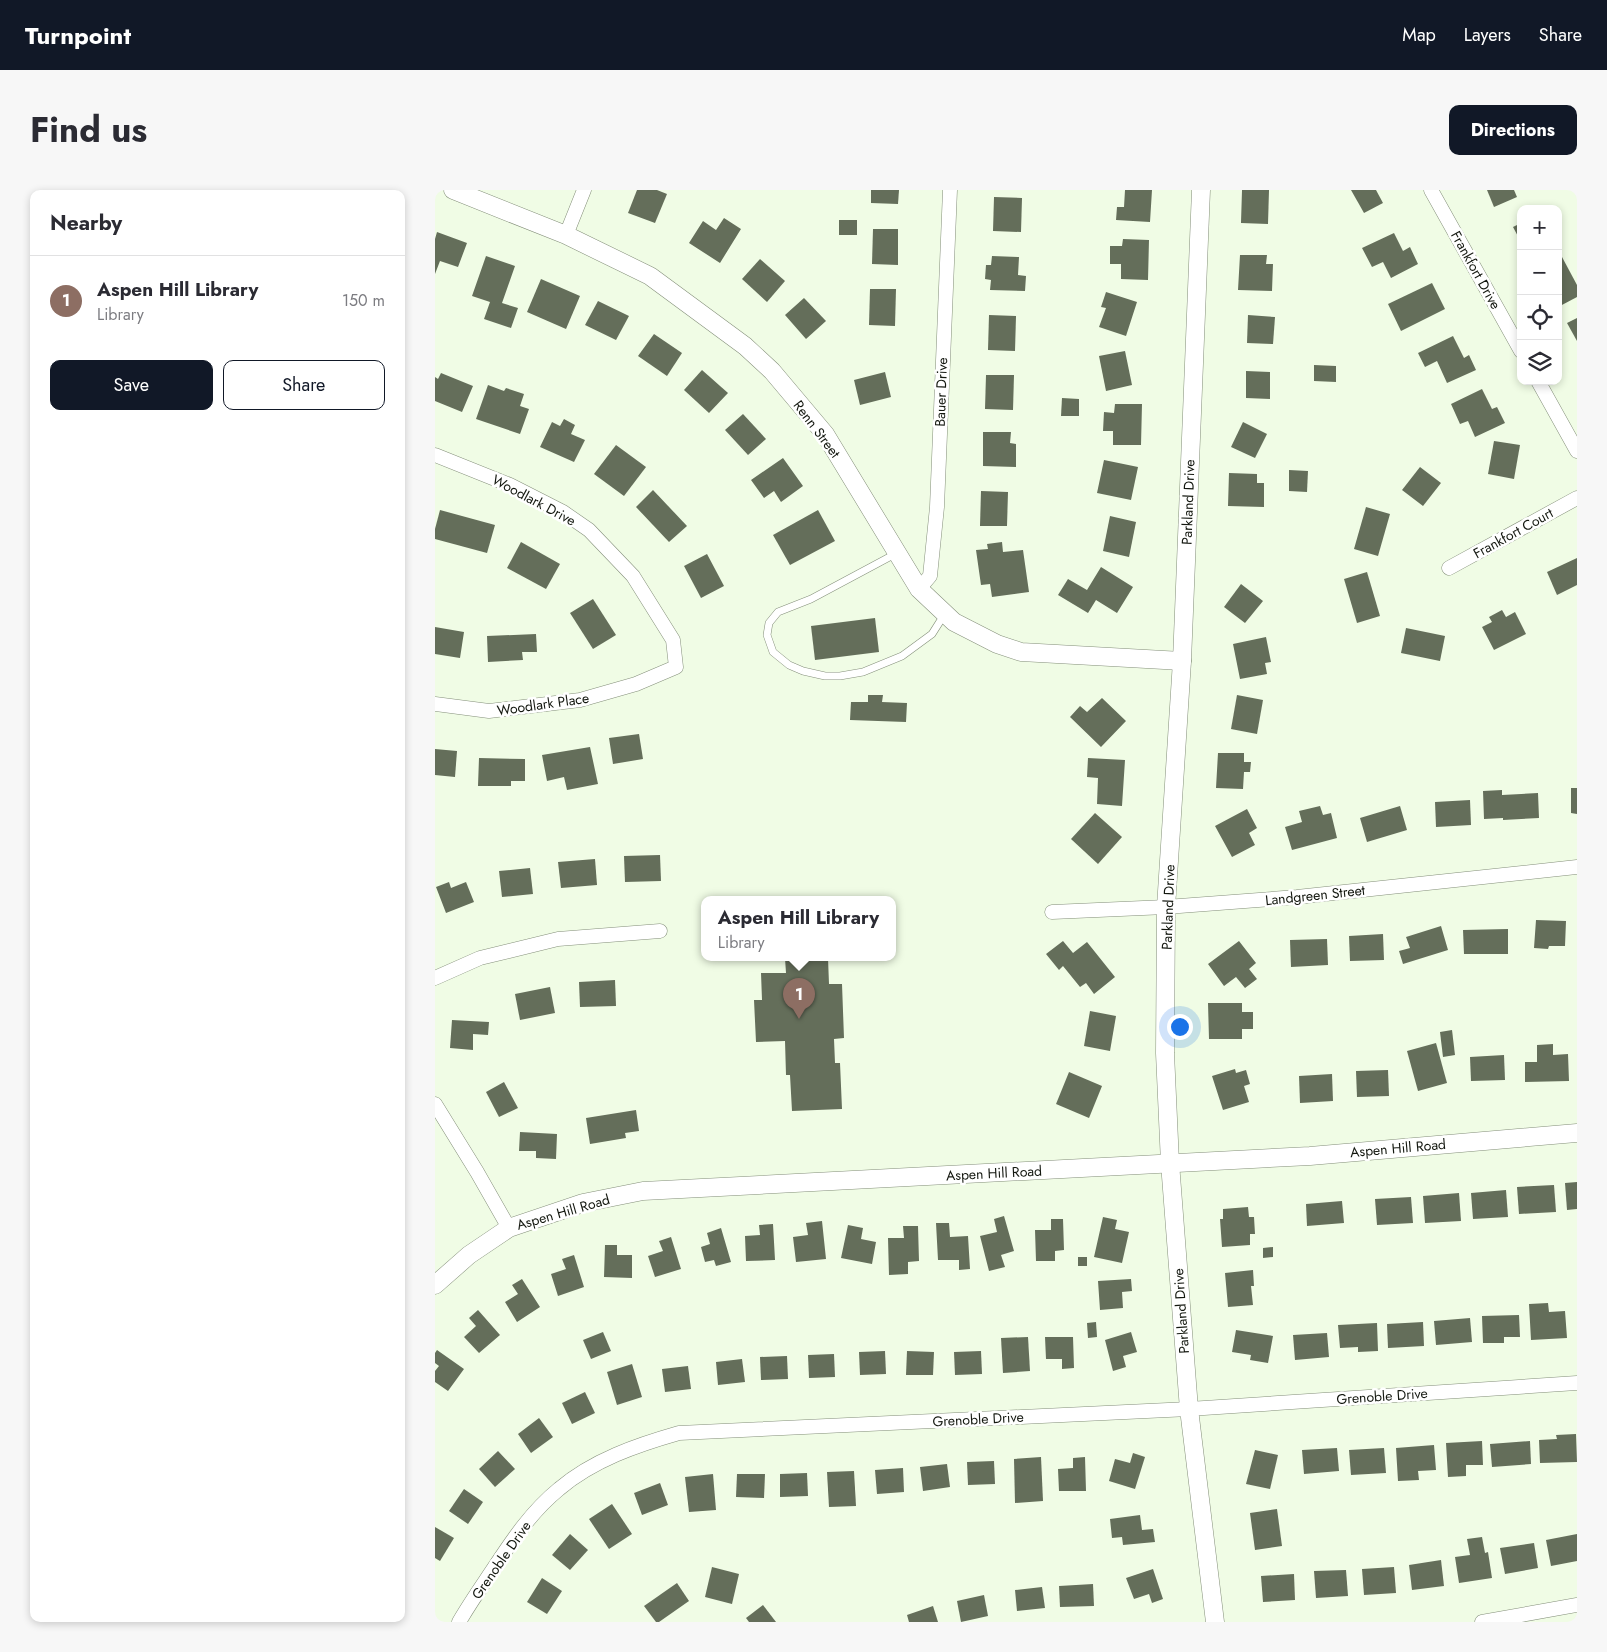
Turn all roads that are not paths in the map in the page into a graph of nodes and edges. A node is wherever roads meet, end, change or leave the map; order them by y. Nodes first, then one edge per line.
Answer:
1 (453, 190) edge
2 (584, 190) edge
3 (950, 190) edge
4 (1201, 190) edge
5 (1431, 190) edge
6 (566, 235) junction
7 (1517, 343) edge
8 (1540, 385) edge
9 (1577, 451) edge
10 (435, 455) edge
11 (1577, 498) edge
12 (897, 553) junction
13 (1449, 568) dead end
14 (919, 589) junction
15 (945, 614) junction
16 (1182, 661) junction
17 (676, 667) joint
18 (435, 704) edge
19 (1577, 867) edge
20 (1166, 907) junction
21 (1052, 912) dead end
22 (660, 931) dead end
23 (435, 978) edge
24 (435, 1104) edge
25 (1577, 1133) edge
26 (1170, 1164) junction
27 (509, 1228) junction
28 (435, 1284) edge
29 (1577, 1383) edge
30 (1189, 1409) junction
31 (1577, 1605) edge
32 (459, 1622) edge
33 (1215, 1622) edge
34 (1482, 1622) edge

1 - 6 street, Renn Street
2 - 6 street
3 - 14 street, Bauer Drive
4 - 16 street, Parkland Drive
5 - 7 street, Frankfort Drive
6 - 12 street, Renn Street
8 - 9 street
10 - 17 street, Woodlark Drive
11 - 13 street, Frankfort Court
12 - 14 street, Renn Street
12 - 15 lane
14 - 15 street, Renn Street
15 - 16 street, Renn Street
16 - 20 street, Parkland Drive
17 - 18 street, Woodlark Place
19 - 20 street, Landgreen Street
20 - 21 street, Landgreen Street
20 - 26 street, Parkland Drive
22 - 23 street
24 - 27 street
25 - 26 street, Aspen Hill Road
26 - 27 street, Aspen Hill Road
26 - 30 street, Parkland Drive
27 - 28 street, Aspen Hill Road
29 - 30 street, Grenoble Drive
30 - 32 street, Grenoble Drive
30 - 33 street, Parkland Drive
31 - 34 street

